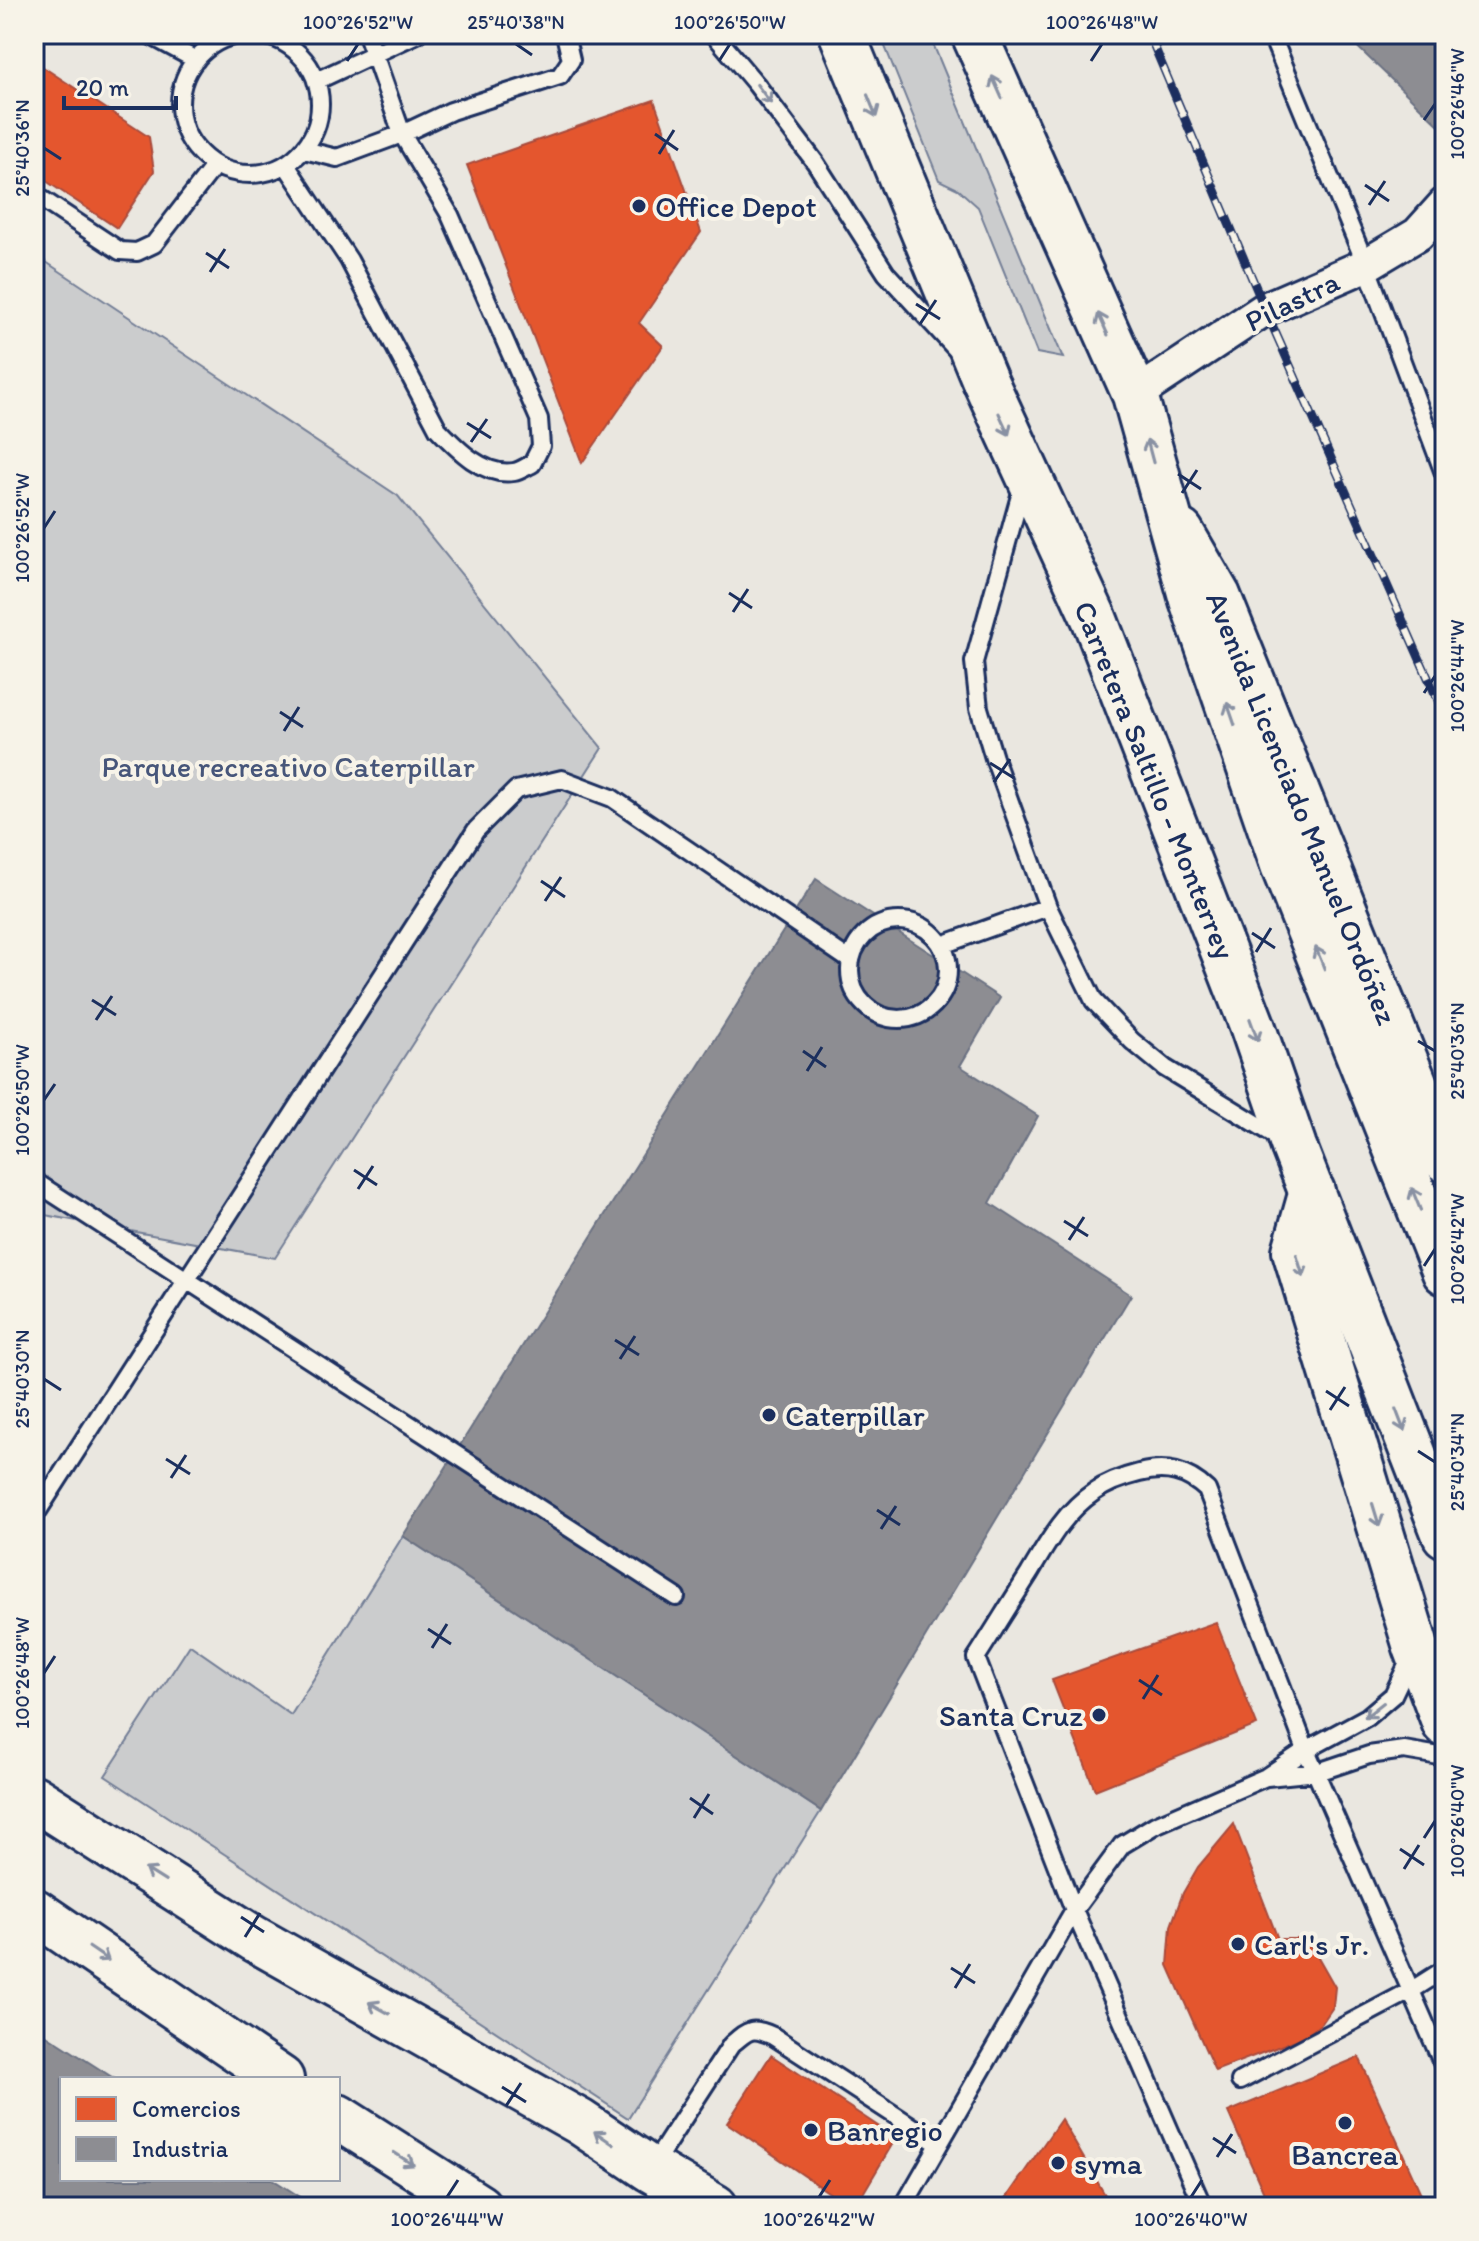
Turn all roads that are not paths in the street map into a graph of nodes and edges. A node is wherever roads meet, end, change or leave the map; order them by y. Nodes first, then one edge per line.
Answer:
1 (148, 34) edge
2 (367, 34) edge
3 (417, 34) edge
4 (565, 34) edge
5 (714, 34) edge
6 (842, 34) edge
7 (974, 34) edge
8 (1271, 34) edge
9 (374, 53) junction
10 (196, 60) junction
11 (316, 81) junction
12 (402, 134) junction
13 (304, 150) junction
14 (215, 165) junction
15 (286, 165) junction
16 (34, 194) edge
17 (1445, 204) edge
18 (1366, 265) junction
19 (985, 381) junction
20 (1135, 395) junction
21 (1027, 472) junction
22 (1445, 476) edge
23 (1166, 506) junction
24 (1048, 907) junction
25 (942, 945) junction
26 (851, 961) junction
27 (1294, 1147) junction
28 (1445, 1159) edge
29 (34, 1181) edge
30 (1312, 1191) junction
31 (1445, 1272) edge
32 (187, 1279) junction
33 (34, 1517) edge
34 (1445, 1535) edge
35 (676, 1597) dead end
36 (1416, 1647) junction
37 (1445, 1724) edge
38 (1306, 1750) junction
39 (1445, 1757) edge
40 (1318, 1772) junction
41 (1266, 1777) junction
42 (34, 1798) edge
43 (1074, 1910) junction
44 (34, 1911) edge
45 (1445, 1969) edge
46 (1412, 1990) junction
47 (1445, 2069) edge
48 (278, 2077) edge
49 (1240, 2081) dead end
50 (340, 2118) edge
51 (939, 2144) junction
52 (650, 2169) junction
53 (479, 2207) edge
54 (715, 2207) edge
55 (903, 2207) edge
56 (1203, 2207) edge

1 - 10 lane
2 - 9 lane
3 - 9 lane
4 - 12 lane
5 -> 19 lane
6 -> 19 main road, Carretera Saltillo - Monterrey
20 -> 7 main road
8 - 18 lane
9 - 11 lane
9 - 12 lane
10 - 11 lane
10 - 14 lane
11 - 13 lane
12 - 13 lane
12 - 15 lane
13 - 15 lane
14 - 15 lane
14 - 16 lane
17 - 18 street, Pilastra
18 - 20 street, Pilastra
18 - 22 lane
19 -> 21 main road, Carretera Saltillo - Monterrey
23 -> 20 main road
21 - 24 lane
21 -> 27 main road, Carretera Saltillo - Monterrey
23 - 28 main road, Avenida Licenciado Manuel Ordóñez
31 -> 23 main road
24 - 25 lane
24 - 27 lane
25 - 26 lane
25 - 26 lane
26 - 32 lane
27 - 30 main road, Carretera Saltillo - Monterrey
29 - 32 lane
30 -> 34 main road, Carretera Saltillo - Monterrey
30 -> 36 main road
32 - 33 lane
32 - 35 lane
36 - 37 main road
36 -> 38 lane
38 - 40 lane
38 - 41 lane
38 - 43 lane
39 - 40 lane
40 - 41 lane
40 - 46 lane
41 - 43 lane
52 -> 42 main road
43 - 51 lane
43 - 56 lane
44 -> 48 main road
45 - 46 lane
46 - 47 lane
46 - 49 lane
50 -> 53 main road
51 - 52 lane
51 - 55 lane
52 - 54 main road

